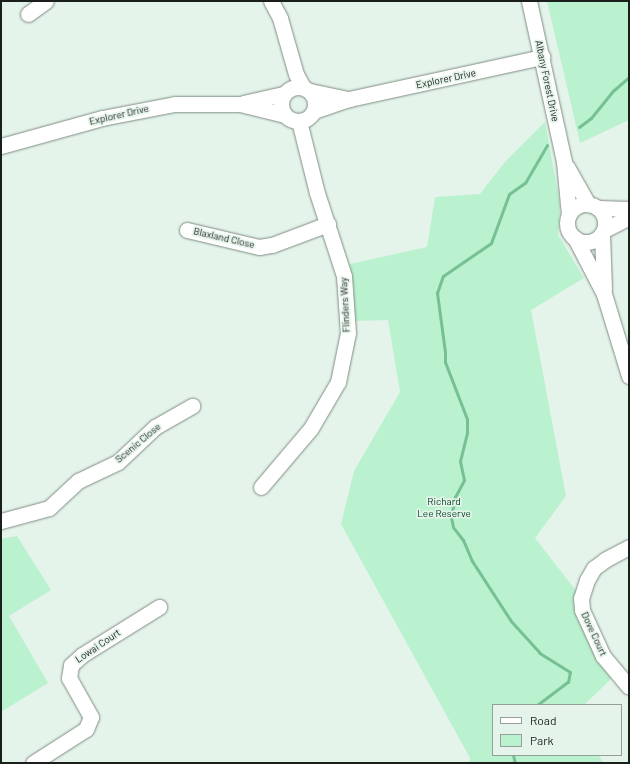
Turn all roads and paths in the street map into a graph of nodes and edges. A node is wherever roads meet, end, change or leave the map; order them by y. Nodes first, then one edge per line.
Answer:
1 (46, 1) edge
2 (271, 1) edge
3 (529, 1) edge
4 (28, 14) dead end
5 (542, 57) junction
6 (297, 90) junction
7 (349, 100) junction
8 (240, 104) junction
9 (302, 116) junction
10 (1, 146) edge
11 (564, 162) junction
12 (593, 206) junction
13 (629, 209) edge
14 (569, 215) junction
15 (629, 217) edge
16 (328, 224) junction
17 (188, 230) dead end
18 (603, 232) junction
19 (575, 238) junction
20 (604, 294) junction
21 (629, 376) edge
22 (192, 406) dead end
23 (261, 487) dead end
24 (1, 521) edge
25 (629, 547) edge
26 (159, 608) dead end
27 (629, 687) edge
28 (33, 763) edge

1 - 4 street
2 - 6 street
3 - 5 street, Albany Forest Drive
5 - 7 street, Explorer Drive
5 - 11 street, Albany Forest Drive
6 - 7 street, Explorer Drive
6 - 8 street, Explorer Drive
6 - 9 street
6 - 9 street
7 - 9 street, Explorer Drive
8 - 9 street, Explorer Drive
8 - 10 street, Explorer Drive
9 - 16 street, Flinders Way
11 - 12 street, Albany Forest Drive
11 - 14 street, Albany Forest Drive
12 - 13 street
12 - 14 street
12 - 18 street
14 - 19 street
15 - 18 street
16 - 17 street, Blaxland Close
16 - 23 street, Flinders Way
18 - 19 street
18 - 20 street
19 - 20 street
20 - 21 street
22 - 24 street, Scenic Close
25 - 27 street, Dove Court
26 - 28 street, Lowai Court

